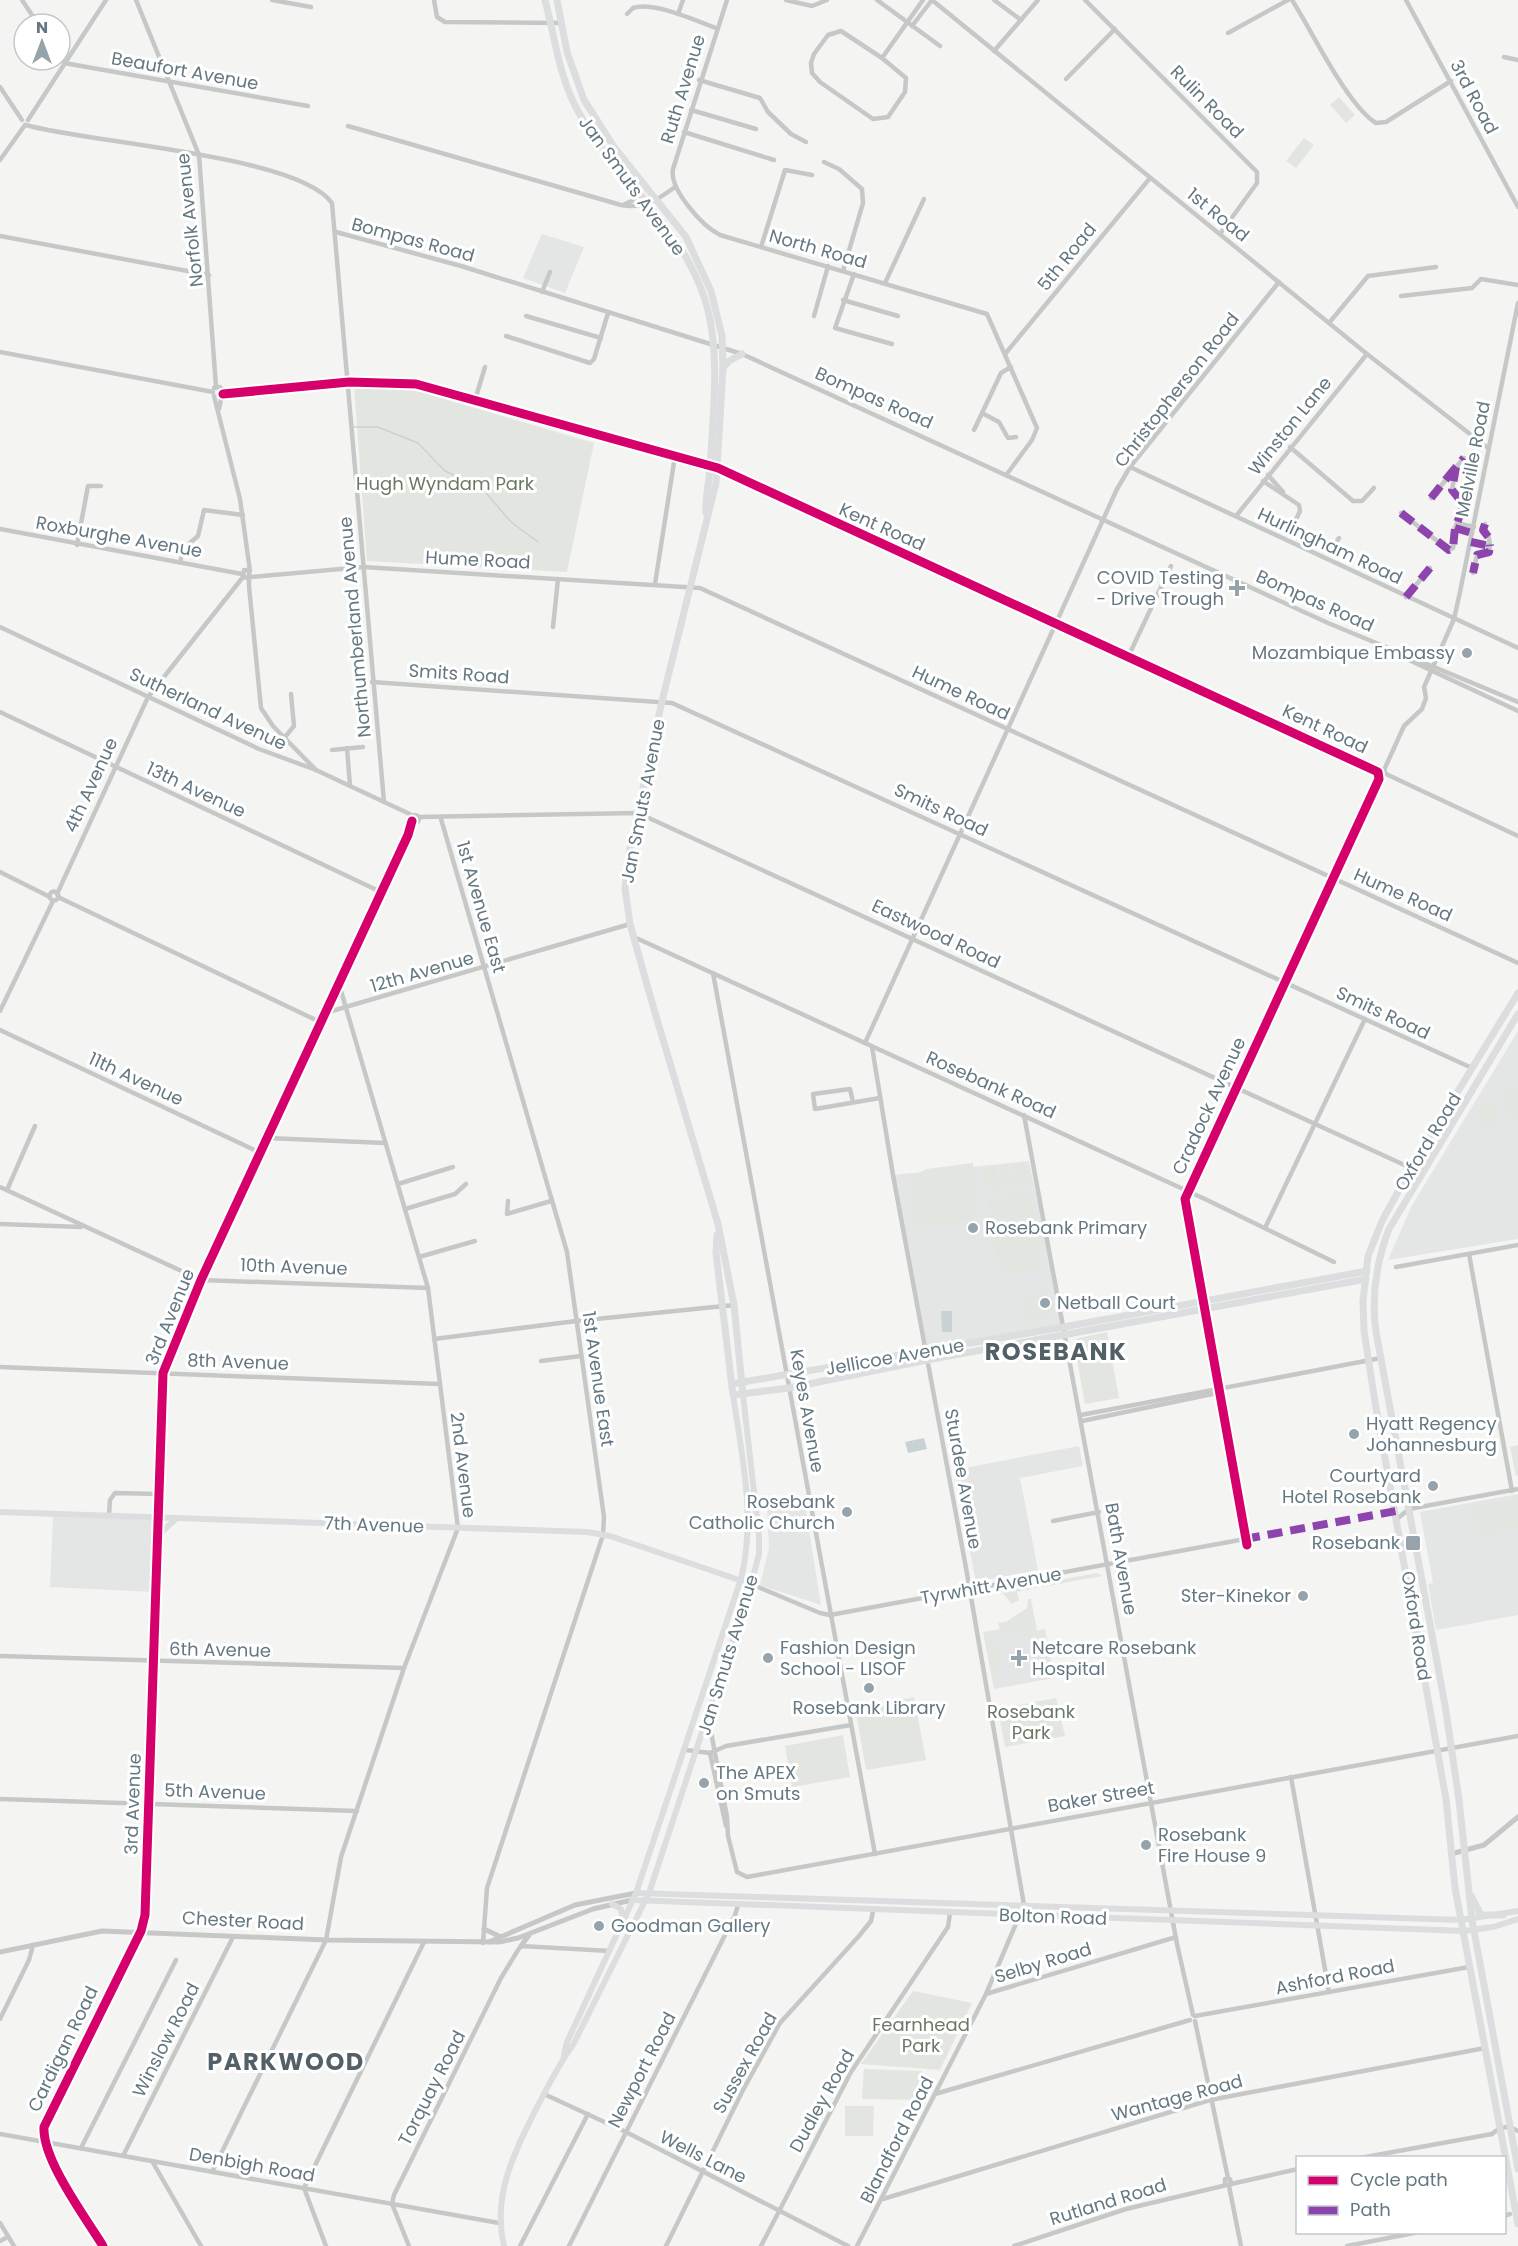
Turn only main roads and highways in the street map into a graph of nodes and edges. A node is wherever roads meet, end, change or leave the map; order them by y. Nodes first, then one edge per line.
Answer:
1 (545, 0) edge
2 (556, 0) edge
3 (654, 202) junction
4 (742, 354) road end
5 (723, 368) junction
6 (714, 467) junction
7 (1518, 993) edge
8 (1518, 1014) edge
9 (1472, 1068) junction
10 (1482, 1075) junction
11 (1411, 1168) junction
12 (1422, 1174) junction
13 (718, 1224) junction
14 (1364, 1275) junction
15 (1376, 1276) junction
16 (1065, 1331) junction
17 (742, 1383) junction
18 (732, 1384) junction
19 (733, 1395) junction
20 (743, 1395) junction
21 (0, 1512) edge
22 (178, 1518) junction
23 (158, 1534) road end
24 (741, 1579) junction
25 (751, 1584) junction
26 (656, 1870) junction
27 (1467, 1885) junction
28 (636, 1893) junction
29 (649, 1893) junction
30 (667, 1893) junction
31 (632, 1900) junction
32 (645, 1900) junction
33 (612, 1904) road end
34 (1518, 1911) edge
35 (1503, 1915) junction
36 (1518, 1919) edge
37 (1461, 1920) junction
38 (1472, 1920) junction
39 (623, 1924) junction
40 (1464, 1931) junction
41 (1474, 1931) junction
42 (563, 2059) junction
43 (1516, 2133) edge
44 (1504, 2156) edge
45 (1506, 2168) edge
46 (1518, 2169) edge
47 (1514, 2215) edge
48 (504, 2246) edge

1 - 3 main road, Jan Smuts Avenue
2 - 3 main road, Jan Smuts Avenue
3 - 5 main road, Jan Smuts Avenue
3 - 6 main road, Jan Smuts Avenue
4 - 5 main road
5 - 6 main road, Jan Smuts Avenue
6 - 13 main road, Jan Smuts Avenue
7 - 9 main road, Oxford Road
8 - 10 main road, Oxford Road
9 - 10 main road
9 - 11 main road, Oxford Road
10 - 12 main road, Oxford Road
11 - 12 main road
11 - 14 main road, Oxford Road
12 - 15 main road, Oxford Road
13 - 17 main road, Jan Smuts Avenue
13 - 18 main road, Jan Smuts Avenue
14 - 15 main road, Jellicoe Avenue
14 - 16 main road, Jellicoe Avenue
14 - 37 main road, Oxford Road
15 - 27 main road, Oxford Road
16 - 17 main road, Jellicoe Avenue
16 - 20 main road, Jellicoe Avenue
17 - 18 main road, Jellicoe Avenue
17 - 20 main road, Jan Smuts Avenue
18 - 19 main road, Jan Smuts Avenue
19 - 20 main road, Jellicoe Avenue
19 - 24 main road, Jan Smuts Avenue
20 - 25 main road, Jan Smuts Avenue
21 - 22 main road, 7th Avenue
22 - 23 main road
22 - 24 main road, 7th Avenue
24 - 25 main road, Tyrwhitt Avenue
24 - 28 main road, Jan Smuts Avenue
25 - 26 main road, Jan Smuts Avenue
26 - 29 main road, Jan Smuts Avenue
26 - 30 main road
27 - 35 main road
27 - 38 main road, Oxford Road
28 - 29 main road, Bolton Road
28 - 31 main road, Jan Smuts Avenue
29 - 30 main road, Bolton Road
29 - 32 main road, Jan Smuts Avenue
30 - 37 main road, Bolton Road
31 - 32 main road, Bolton Road
31 - 39 main road, Jan Smuts Avenue
32 - 40 main road, Bolton Road
32 - 42 main road, Jan Smuts Avenue
33 - 39 main road
34 - 35 main road, Bolton Road
35 - 38 main road, Bolton Road
36 - 41 main road, Bolton Road
37 - 38 main road, Bolton Road
37 - 40 main road, Oxford Road
38 - 41 main road, Oxford Road
39 - 42 main road, Jan Smuts Avenue
40 - 41 main road, Bolton Road
40 - 44 main road, Oxford Road
41 - 43 main road, Oxford Road
42 - 48 main road, Jan Smuts Avenue
43 - 46 main road, Oxford Road
45 - 47 main road, Oxford Road

